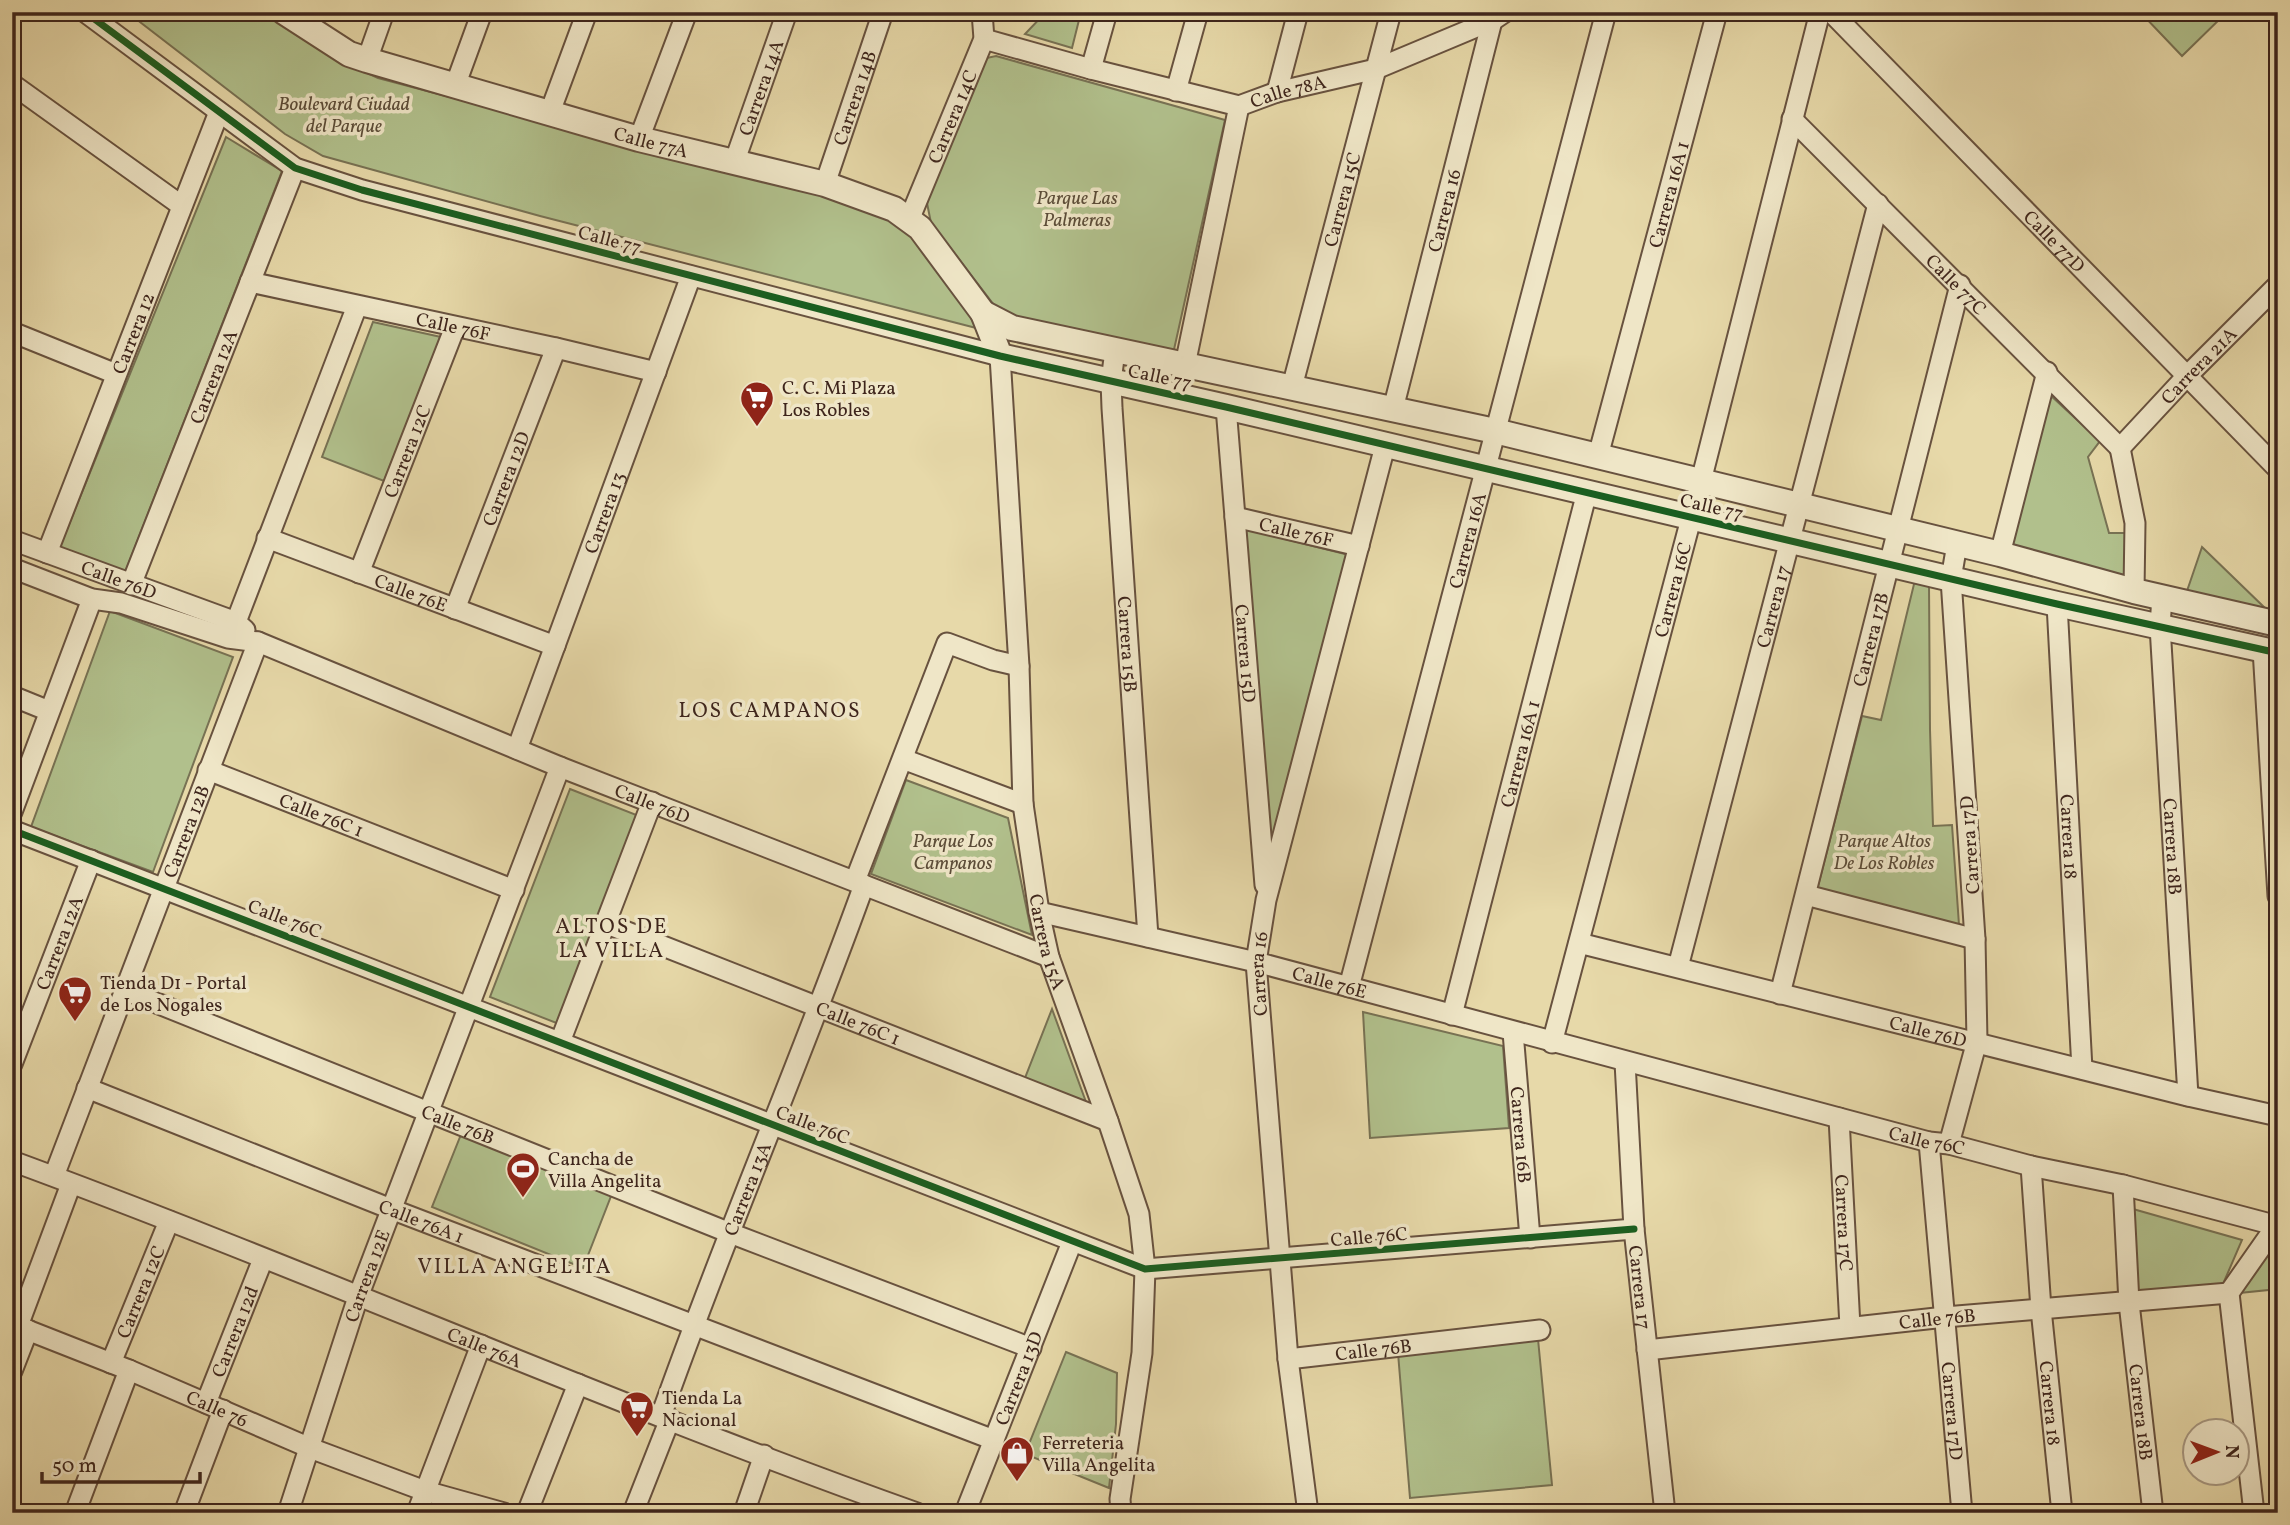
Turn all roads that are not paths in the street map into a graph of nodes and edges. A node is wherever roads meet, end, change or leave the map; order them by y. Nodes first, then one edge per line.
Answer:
1 (85, 12) edge
2 (384, 12) edge
3 (482, 12) edge
4 (587, 12) edge
5 (687, 12) edge
6 (787, 12) edge
7 (883, 12) edge
8 (982, 12) edge
9 (1107, 12) edge
10 (1198, 12) edge
11 (1298, 12) edge
12 (1391, 12) edge
13 (1606, 12) edge
14 (1717, 12) edge
15 (1820, 12) edge
16 (1831, 12) edge
17 (288, 13) edge
18 (1497, 15) edge
19 (984, 39) junction
20 (367, 60) junction
21 (1091, 69) junction
22 (1376, 69) junction
23 (12, 83) edge
24 (455, 86) junction
25 (1177, 91) junction
26 (1277, 92) junction
27 (1239, 106) junction
28 (219, 112) junction
29 (550, 113) junction
30 (1793, 119) junction
31 (639, 139) junction
32 (734, 163) junction
33 (295, 168) junction
34 (825, 184) junction
35 (1878, 204) junction
36 (182, 206) junction
37 (909, 220) junction
38 (691, 276) junction
39 (250, 282) junction
40 (1960, 285) junction
41 (2278, 285) edge
42 (357, 306) junction
43 (983, 313) junction
44 (455, 327) junction
45 (12, 332) edge
46 (556, 348) junction
47 (1115, 351) junction
48 (1000, 356) junction
49 (1185, 365) junction
50 (656, 372) junction
51 (2047, 372) junction
52 (116, 374) junction
53 (2186, 377) junction
54 (1111, 382) junction
55 (1292, 387) junction
56 (1226, 407) junction
57 (1393, 409) junction
58 (1495, 431) junction
59 (1385, 446) junction
60 (2120, 448) junction
61 (1598, 456) junction
62 (2278, 469) edge
63 (1485, 470) junction
64 (1701, 481) junction
65 (1587, 492) junction
66 (1798, 505) junction
67 (1235, 517) junction
68 (1692, 517) junction
69 (1897, 529) junction
70 (267, 538) junction
71 (12, 540) edge
72 (1789, 541) junction
73 (1957, 544) junction
74 (1359, 546) junction
75 (47, 553) junction
76 (2000, 554) junction
77 (1889, 562) junction
78 (12, 568) edge
79 (359, 573) junction
80 (1951, 579) junction
81 (131, 585) junction
82 (2134, 591) junction
83 (2162, 597) junction
84 (92, 599) junction
85 (2057, 604) junction
86 (455, 609) junction
87 (236, 622) junction
88 (2278, 624) edge
89 (2160, 626) junction
90 (258, 642) junction
91 (555, 646) junction
92 (2270, 651) edge
93 (1019, 666) junction
94 (12, 696) edge
95 (49, 710) junction
96 (517, 749) junction
97 (903, 759) junction
98 (560, 767) junction
99 (208, 770) junction
100 (652, 802) junction
101 (1023, 804) junction
102 (12, 812) edge
103 (12, 830) edge
104 (91, 860) junction
105 (860, 883) junction
106 (163, 887) junction
107 (514, 890) junction
108 (1806, 895) junction
109 (2278, 897) edge
110 (1266, 900) junction
111 (1039, 912) junction
112 (607, 924) junction
113 (1148, 937) junction
114 (1975, 939) junction
115 (1579, 943) junction
116 (1049, 957) junction
117 (1256, 962) junction
118 (1678, 967) junction
119 (1349, 987) junction
120 (124, 990) junction
121 (1780, 994) junction
122 (470, 1007) junction
123 (820, 1008) junction
124 (1452, 1015) junction
125 (1504, 1030) junction
126 (1977, 1041) junction
127 (561, 1042) junction
128 (1552, 1043) junction
129 (1625, 1062) junction
130 (12, 1064) edge
131 (2082, 1069) junction
132 (87, 1088) junction
133 (2188, 1096) junction
134 (429, 1113) junction
135 (2278, 1116) edge
136 (1839, 1118) junction
137 (1108, 1121) junction
138 (772, 1125) junction
139 (1939, 1143) junction
140 (12, 1147) edge
141 (12, 1161) edge
142 (2031, 1166) junction
143 (61, 1175) junction
144 (2123, 1185) junction
145 (391, 1209) junction
146 (169, 1221) junction
147 (2277, 1226) edge
148 (1634, 1229) junction
149 (730, 1233) junction
150 (1530, 1238) junction
151 (1072, 1242) junction
152 (263, 1259) junction
153 (1280, 1259) junction
154 (1145, 1269) junction
155 (2229, 1293) junction
156 (358, 1297) junction
157 (2129, 1303) junction
158 (2042, 1309) junction
159 (1945, 1317) junction
160 (693, 1325) junction
161 (20, 1327) edge
162 (1850, 1327) junction
163 (1540, 1330) dead end
164 (481, 1345) junction
165 (1031, 1348) junction
166 (1647, 1350) junction
167 (1288, 1359) junction
168 (120, 1367) junction
169 (12, 1371) edge
170 (578, 1384) junction
171 (214, 1406) junction
172 (666, 1417) junction
173 (994, 1440) junction
174 (310, 1448) junction
175 (764, 1455) junction
176 (425, 1491) junction
177 (75, 1513) edge
178 (184, 1513) edge
179 (288, 1513) edge
180 (417, 1513) edge
181 (504, 1513) edge
182 (527, 1513) edge
183 (633, 1513) edge
184 (744, 1513) edge
185 (917, 1513) edge
186 (965, 1513) edge
187 (1121, 1513) edge
188 (1308, 1513) edge
189 (1665, 1513) edge
190 (1962, 1513) edge
191 (2062, 1513) edge
192 (2153, 1513) edge
193 (2253, 1513) edge

1 - 28 street, Calle 77
2 - 20 street
3 - 24 street
4 - 29 street
5 - 31 street
6 - 32 street, Carrera 14A
7 - 34 street, Carrera 14B
8 - 19 street, Carrera 14C
9 - 21 street
10 - 25 street
11 - 26 street
12 - 22 street, Carrera 15C
13 - 58 street, Carrera 16A
14 - 61 street, Carrera 16A 1
15 - 30 street, Carrera 16C
16 - 53 street, Calle 77D
17 - 20 street, Calle 77A
18 - 22 street, Calle 78A
18 - 57 street, Carrera 16
19 - 21 street, Calle 78A
19 - 37 street, Carrera 14C
20 - 24 street, Calle 77A
21 - 25 street, Calle 78A
22 - 26 street, Calle 78A
22 - 55 street, Carrera 15C
23 - 36 street
24 - 29 street, Calle 77A
25 - 27 street, Calle 78A
26 - 27 street, Calle 78A
27 - 49 street
28 - 33 street, Calle 77
28 - 36 street, Carrera 12
29 - 31 street, Calle 77A
30 - 35 street, Calle 77C
30 - 64 street, Carrera 16C
31 - 32 street, Calle 77A
32 - 34 street, Calle 77A
33 - 38 street, Calle 77
33 - 39 street, Carrera 12A
34 - 37 street, Calle 77A
35 - 40 street, Calle 77C
35 - 66 street, Carrera 17
36 - 52 street, Carrera 12
37 - 43 street, Calle 77A
38 - 48 street, Calle 77
38 - 50 street, Carrera 13
39 - 42 street, Calle 76F
39 - 81 street, Carrera 12A
40 - 51 street, Calle 77C
40 - 69 street, Carrera 17B
41 - 53 street, Carrera 21A
42 - 44 street, Calle 76F
42 - 70 street
43 - 47 street, Calle 77
43 - 48 street
44 - 46 street, Calle 76F
44 - 79 street, Carrera 12C
45 - 52 street
46 - 50 street, Calle 76F
46 - 86 street, Carrera 12D
47 - 49 street, Calle 77
47 - 54 street, Carrera 15B
48 - 54 street, Calle 77
48 - 93 street, Carrera 15A
49 - 55 street, Calle 77
50 - 91 street, Carrera 13
51 - 60 street, Calle 77C
51 - 76 street
52 - 75 street, Carrera 12
53 - 60 street, Carrera 21A
53 - 62 street, Calle 77D
54 - 56 street, Calle 77
54 - 113 street, Carrera 15B
55 - 57 street, Calle 77
56 - 59 street, Calle 77
56 - 67 street, Carrera 15D
57 - 58 street, Calle 77
58 - 61 street, Calle 77
58 - 63 street, Carrera 16A
59 - 63 street, Calle 77
59 - 74 street, Carrera 16
60 - 82 street
61 - 64 street, Calle 77
63 - 65 street, Calle 77
63 - 119 street, Carrera 16A
64 - 66 street, Calle 77
64 - 68 street, Carrera 16C
65 - 68 street, Calle 77
65 - 124 street, Carrera 16A 1
66 - 69 street, Calle 77
66 - 72 street, Carrera 17
67 - 74 street, Calle 76F
67 - 110 street, Carrera 15D
68 - 72 street, Calle 77
68 - 115 street, Carrera 16C
69 - 73 street, Calle 77
69 - 77 street, Carrera 17B
70 - 79 street, Calle 76E
70 - 87 street
71 - 75 street, Calle 76D
72 - 77 street, Calle 77
72 - 118 street, Carrera 17
73 - 76 street, Calle 77
73 - 80 street, Carrera 17D
74 - 110 street, Carrera 16
75 - 81 street, Calle 76D
76 - 82 street, Calle 77
77 - 80 street, Calle 77
77 - 108 street, Carrera 17B
78 - 84 street, Calle 76D
79 - 86 street, Calle 76E
80 - 85 street, Calle 77
80 - 114 street, Carrera 17D
81 - 87 street, Calle 76D
82 - 83 street, Calle 77
83 - 88 street, Calle 77
83 - 89 street, Carrera 18B
84 - 90 street, Calle 76D
84 - 95 street
85 - 89 street, Calle 77
85 - 131 street, Carrera 18
86 - 91 street, Calle 76E
87 - 90 street, Calle 76D
89 - 92 street, Calle 77
89 - 133 street, Carrera 18B
90 - 96 street, Calle 76D
90 - 99 street, Carrera 12B
91 - 96 street, Carrera 13
92 - 109 street
93 - 97 street, Carrera 13A
93 - 101 street, Carrera 15A
94 - 95 street
95 - 102 street
96 - 98 street, Calle 76D
97 - 101 street
97 - 105 street, Carrera 13A
98 - 100 street, Calle 76D
98 - 107 street, Carrera 12E
99 - 106 street, Carrera 12B
99 - 107 street, Calle 76C 1
100 - 105 street, Calle 76D
100 - 112 street
101 - 111 street, Carrera 15A
103 - 104 street, Calle 76C
104 - 106 street, Calle 76C
104 - 130 street, Carrera 12A
105 - 116 street, Calle 76D
105 - 123 street, Carrera 13A
106 - 120 street, Carrera 12B
106 - 122 street, Calle 76C
107 - 122 street, Carrera 12E
108 - 114 street
108 - 121 street, Carrera 17B
110 - 117 street, Carrera 16
111 - 113 street, Calle 76E
111 - 116 street, Carrera 15A
112 - 123 street, Calle 76C 1
112 - 127 street
113 - 117 street, Calle 76E
114 - 126 street, Carrera 17D
115 - 118 street, Calle 76D
115 - 128 street, Carrera 16C
116 - 137 street, Carrera 15A
117 - 119 street, Calle 76E
117 - 153 street, Carrera 16
118 - 121 street, Calle 76D
119 - 124 street, Calle 76E
120 - 132 street, Carrera 12B
120 - 134 street, Calle 76B
121 - 126 street, Calle 76D
122 - 127 street, Calle 76C
122 - 134 street, Carrera 12E
123 - 137 street, Calle 76C 1
123 - 138 street, Carrera 13A
124 - 125 street, Calle 76E
125 - 128 street, Calle 76C
125 - 150 street, Carrera 16B
126 - 131 street, Calle 76D
126 - 139 street, Carrera 17D
127 - 138 street, Calle 76C
128 - 129 street, Calle 76C
129 - 136 street, Calle 76C
129 - 148 street, Carrera 17
131 - 133 street, Calle 76D
132 - 143 street, Carrera 12B
132 - 145 street, Calle 76A 1
133 - 135 street, Calle 76D
134 - 145 street, Carrera 12E
134 - 149 street, Calle 76B
136 - 139 street, Calle 76C
136 - 162 street, Carrera 17C
137 - 154 street, Carrera 15A
138 - 149 street, Carrera 13A
138 - 151 street, Calle 76C
139 - 142 street, Calle 76C
139 - 159 street, Carrera 17D
140 - 143 street
141 - 143 street
142 - 144 street, Calle 76C
142 - 158 street, Carrera 18
143 - 146 street, Calle 76A
143 - 161 street, Carrera 12B
144 - 147 street, Calle 76C
144 - 157 street, Carrera 18B
145 - 156 street, Carrera 12E
145 - 160 street, Calle 76A 1
146 - 152 street, Calle 76A
146 - 168 street, Carrera 12C
147 - 155 street
148 - 150 street, Calle 76C
148 - 166 street, Carrera 17
149 - 160 street, Carrera 13A
149 - 165 street, Calle 76B
150 - 153 street, Calle 76C
151 - 154 street, Calle 76C
151 - 165 street, Carrera 13D
152 - 156 street, Calle 76A
152 - 171 street, Carrera 12d
153 - 154 street, Calle 76C
153 - 167 street, Carrera 16
154 - 187 street, Carrera 15A
155 - 157 street, Calle 76B
155 - 193 street
156 - 164 street, Calle 76A
156 - 174 street, Carrera 12E
157 - 158 street, Calle 76B
157 - 192 street, Carrera 18B
158 - 159 street, Calle 76B
158 - 191 street, Carrera 18
159 - 162 street, Calle 76B
159 - 190 street, Carrera 17D
160 - 172 street, Carrera 13A
160 - 173 street, Calle 76A 1
161 - 168 street, Calle 76
161 - 169 street, Carrera 12B
162 - 166 street, Calle 76B
163 - 167 street, Calle 76B
164 - 170 street, Calle 76A
164 - 176 street
165 - 173 street, Carrera 13D
166 - 189 street, Carrera 17
167 - 188 street, Carrera 16
168 - 171 street, Calle 76
168 - 177 street, Carrera 12C
170 - 172 street, Calle 76A
170 - 182 street
171 - 174 street, Calle 76
171 - 178 street, Carrera 12d
172 - 175 street, Calle 76A
172 - 183 street, Carrera 13A
173 - 186 street, Carrera 13D
174 - 176 street, Calle 76
174 - 179 street, Carrera 12E
175 - 184 street
175 - 185 street, Calle 76A
176 - 180 street
176 - 181 street, Calle 76

